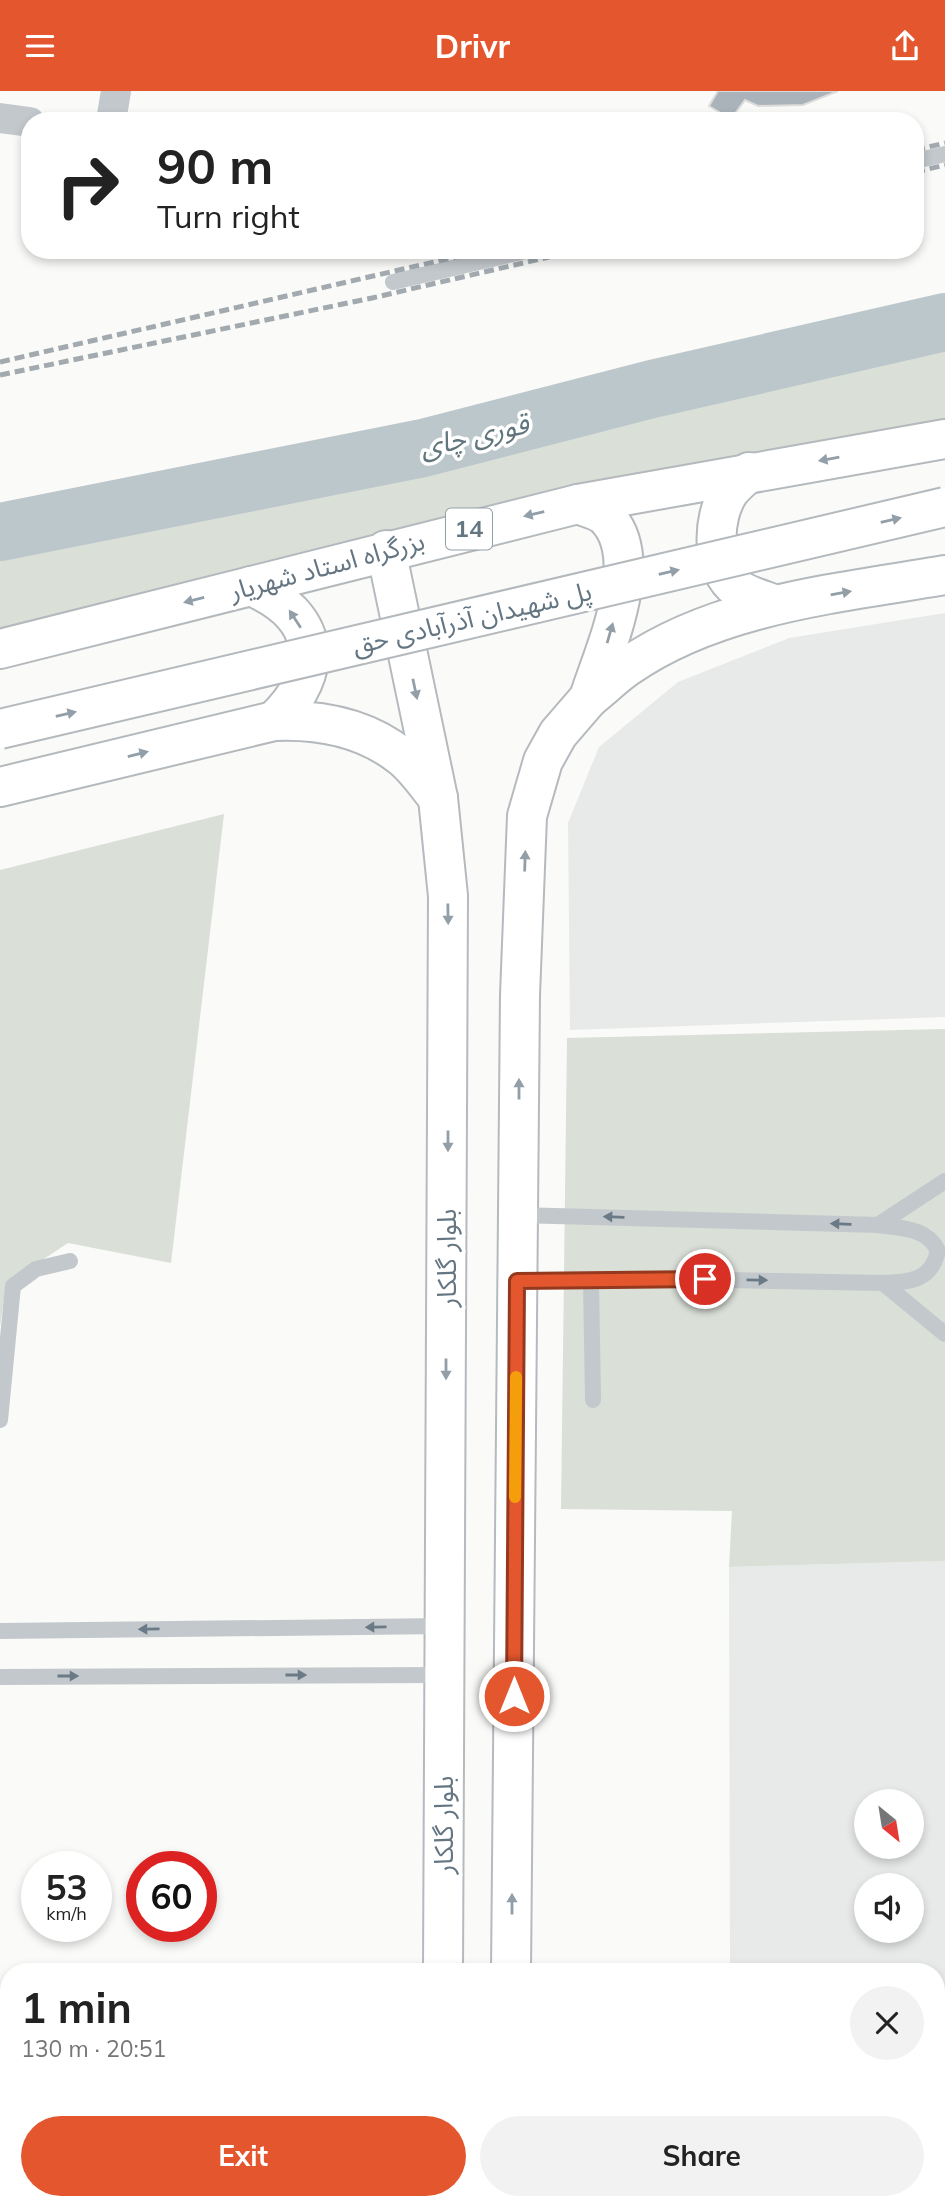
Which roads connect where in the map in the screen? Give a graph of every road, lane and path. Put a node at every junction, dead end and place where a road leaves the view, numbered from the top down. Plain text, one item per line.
1 (116, 91) edge
2 (112, 112) edge
3 (0, 118) edge
4 (21, 121) edge
5 (945, 154) edge
6 (924, 159) edge
7 (491, 259) edge
8 (393, 282) dead end
9 (945, 439) edge
10 (749, 472) junction
11 (578, 504) junction
12 (945, 507) edge
13 (386, 550) junction
14 (945, 575) edge
15 (251, 586) junction
16 (774, 604) junction
17 (0, 649) edge
18 (589, 698) junction
19 (274, 721) junction
20 (0, 729) edge
21 (0, 787) edge
22 (438, 799) junction
23 (945, 1181) edge
24 (518, 1215) junction
25 (878, 1225) junction
26 (70, 1261) dead end
27 (591, 1280) junction
28 (517, 1281) junction
29 (883, 1283) junction
30 (945, 1335) edge
31 (593, 1400) dead end
32 (0, 1420) edge
33 (444, 1626) junction
34 (0, 1631) edge
35 (445, 1675) junction
36 (0, 1677) edge
37 (443, 1963) edge
38 (512, 1963) edge

1 - 2 street
3 - 4 street
5 - 6 lane
7 - 8 lane
9 -> 10 main road, بزرگراه استاد شهریار / 14
10 - 11 main road, بزرگراه استاد شهریار / 14
10 - 16 main road
11 -> 13 main road, بزرگراه استاد شهریار / 14
18 -> 11 main road
20 -> 12 main road, پل شهیدان آذرآبادی حق, bridge
13 - 15 main road, بزرگراه استاد شهریار / 14
13 -> 22 main road, بلوار گلکار
16 -> 14 main road
15 -> 17 main road, بزرگراه استاد شهریار / 14
19 -> 15 main road
16 - 18 main road
24 -> 18 main road
21 -> 19 main road
19 - 22 main road
22 -> 33 main road, بلوار گلکار
23 - 25 lane
25 -> 24 lane
24 - 28 main road
25 - 29 lane
26 - 32 lane
27 - 28 lane
27 -> 29 lane
27 - 31 lane
38 -> 28 main road
29 - 30 lane
33 -> 34 lane
33 - 35 main road, بلوار گلکار
36 -> 35 lane
35 - 37 main road, بلوار گلکار

